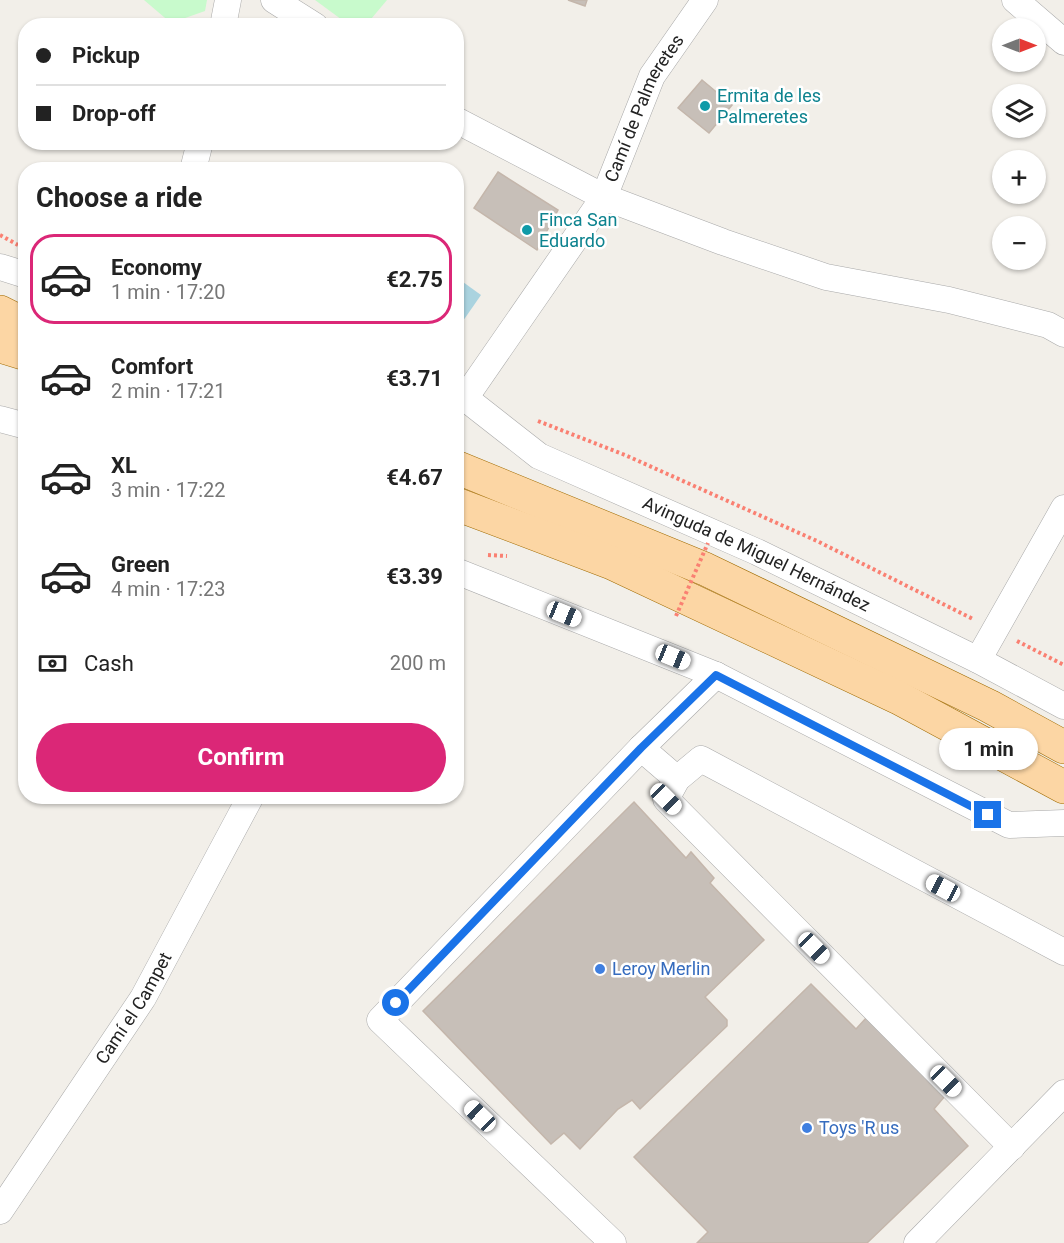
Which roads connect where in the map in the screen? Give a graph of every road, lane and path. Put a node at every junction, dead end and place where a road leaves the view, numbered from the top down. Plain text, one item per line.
1 (228, 0) edge
2 (274, 0) edge
3 (705, 0) edge
4 (1015, 0) edge
5 (225, 18) edge
6 (302, 18) edge
7 (1064, 42) edge
8 (464, 124) edge
9 (604, 197) junction
10 (0, 235) edge
11 (18, 245) edge
12 (0, 267) edge
13 (18, 273) edge
14 (0, 312) edge
15 (18, 321) edge
16 (1064, 334) edge
17 (0, 345) edge
18 (18, 351) edge
19 (464, 392) edge
20 (464, 398) edge
21 (0, 418) edge
22 (529, 418) dead end
23 (18, 424) edge
24 (464, 470) edge
25 (464, 507) edge
26 (1064, 508) edge
27 (708, 543) dead end
28 (464, 574) edge
29 (676, 616) dead end
30 (995, 630) junction
31 (978, 660) junction
32 (1064, 665) edge
33 (716, 675) junction
34 (1064, 706) edge
35 (1064, 747) edge
36 (641, 748) junction
37 (677, 779) junction
38 (1064, 788) edge
39 (247, 804) edge
40 (1064, 823) edge
41 (1064, 952) edge
42 (1064, 1093) edge
43 (1012, 1147) junction
44 (0, 1211) edge
45 (613, 1243) edge
46 (917, 1243) edge

1 - 5 street
2 - 6 street
3 - 9 street, Camí de Palmeretes
4 - 7 street
8 - 9 street
9 - 16 street
9 - 19 street, Camí de Palmeretes
10 - 11 path
12 - 13 street
14 - 15 main road
17 - 18 main road
20 - 31 street, Avinguda de Miguel Hernández
21 - 23 street
22 - 30 path
24 - 35 main road
25 - 38 main road
26 - 30 street
27 - 29 path, bridge
28 - 33 street
30 - 31 street
30 - 32 path
31 - 34 street, Avinguda de Miguel Hernández
33 - 36 street
33 - 40 street
36 - 37 street
36 - 45 street
37 - 41 street
37 - 43 street
39 - 44 street, Camí el Campet
42 - 43 street
43 - 46 street

